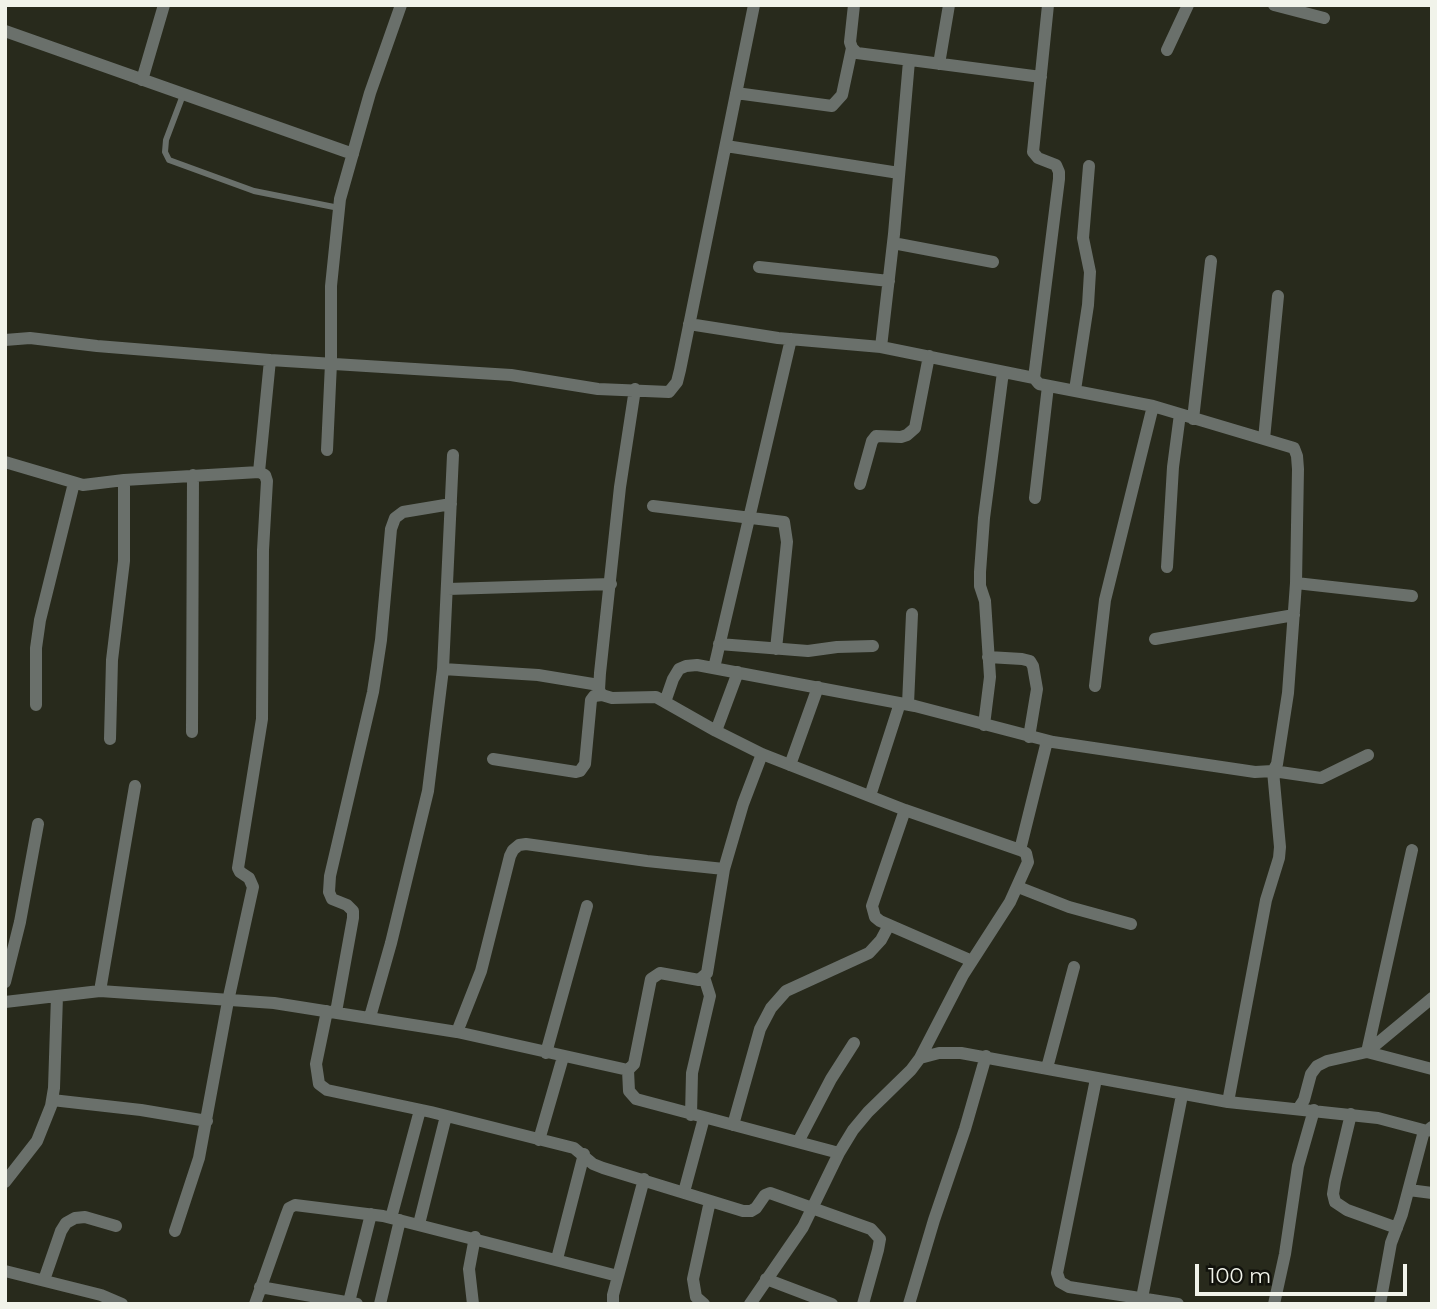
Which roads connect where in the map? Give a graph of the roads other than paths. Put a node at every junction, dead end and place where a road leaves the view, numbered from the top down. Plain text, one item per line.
1 (164, 5) edge
2 (401, 5) edge
3 (754, 5) edge
4 (854, 5) edge
5 (949, 5) edge
6 (1048, 5) edge
7 (1188, 5) edge
8 (1273, 5) edge
9 (1324, 18) dead end
10 (5, 31) edge
11 (852, 48) junction
12 (1167, 50) dead end
13 (909, 61) junction
14 (939, 64) junction
15 (1041, 77) junction
16 (142, 80) junction
17 (736, 93) junction
18 (183, 94) junction
19 (726, 146) junction
20 (353, 155) junction
21 (1089, 166) dead end
22 (899, 173) junction
23 (339, 208) junction
24 (893, 243) junction
25 (1211, 261) dead end
26 (993, 262) dead end
27 (759, 267) dead end
28 (889, 281) junction
29 (1278, 296) dead end
30 (689, 324) junction
31 (791, 339) junction
32 (5, 340) edge
33 (881, 346) junction
34 (929, 356) junction
35 (270, 360) junction
36 (331, 363) junction
37 (1003, 372) junction
38 (1034, 378) junction
39 (1048, 386) junction
40 (635, 389) junction
41 (1075, 390) junction
42 (1153, 406) junction
43 (1180, 414) junction
44 (1193, 419) junction
45 (1264, 439) junction
46 (327, 450) dead end
47 (453, 455) dead end
48 (5, 462) edge
49 (259, 472) junction
50 (193, 475) junction
51 (124, 480) junction
52 (74, 483) junction
53 (860, 484) dead end
54 (1035, 498) dead end
55 (451, 504) junction
56 (653, 506) dead end
57 (750, 517) junction
58 (1167, 567) dead end
59 (1296, 583) junction
60 (611, 584) junction
61 (447, 589) junction
62 (1412, 596) dead end
63 (912, 614) dead end
64 (1294, 615) junction
65 (1155, 639) dead end
66 (719, 644) junction
67 (873, 646) dead end
68 (776, 649) junction
69 (988, 657) junction
70 (714, 668) junction
71 (443, 669) junction
72 (738, 671) junction
73 (1095, 686) dead end
74 (818, 687) junction
75 (600, 690) junction
76 (666, 702) junction
77 (904, 704) junction
78 (36, 705) dead end
79 (984, 725) junction
80 (716, 731) junction
81 (192, 733) dead end
82 (1030, 737) junction
83 (110, 740) dead end
84 (1047, 741) junction
85 (762, 754) junction
86 (1368, 755) dead end
87 (493, 759) dead end
88 (790, 765) junction
89 (1273, 771) junction
90 (135, 786) dead end
91 (870, 796) junction
92 (905, 810) junction
93 (38, 824) dead end
94 (1020, 850) junction
95 (1412, 850) dead end
96 (724, 869) junction
97 (1018, 887) junction
98 (587, 906) dead end
99 (1131, 924) dead end
100 (889, 925) junction
101 (972, 961) junction
102 (1074, 967) dead end
103 (704, 978) junction
104 (5, 982) edge
105 (100, 991) junction
106 (57, 996) junction
107 (1432, 998) edge
108 (228, 1001) junction
109 (5, 1002) edge
110 (331, 1012) junction
111 (370, 1017) junction
112 (457, 1032) junction
113 (854, 1043) dead end
114 (1367, 1052) junction
115 (546, 1053) junction
116 (986, 1056) junction
117 (563, 1057) junction
118 (920, 1058) junction
119 (1047, 1068) junction
120 (1432, 1069) edge
121 (628, 1070) junction
122 (1096, 1079) junction
123 (1182, 1095) junction
124 (52, 1100) junction
125 (1227, 1102) junction
126 (1298, 1109) junction
127 (420, 1110) junction
128 (1314, 1110) junction
129 (1351, 1114) junction
130 (446, 1116) junction
131 (698, 1116) junction
132 (207, 1121) junction
133 (733, 1125) junction
134 (1428, 1129) edge
135 (539, 1140) junction
136 (798, 1142) junction
137 (839, 1153) junction
138 (584, 1154) junction
139 (644, 1179) junction
140 (5, 1182) edge
141 (1409, 1189) junction
142 (684, 1192) junction
143 (1432, 1193) edge
144 (710, 1201) junction
145 (813, 1208) junction
146 (371, 1214) junction
147 (396, 1219) junction
148 (419, 1224) junction
149 (116, 1226) dead end
150 (1397, 1228) junction
151 (175, 1231) dead end
152 (475, 1237) junction
153 (557, 1259) junction
154 (5, 1271) edge
155 (618, 1276) junction
156 (766, 1279) junction
157 (44, 1280) junction
158 (260, 1287) junction
159 (1142, 1298) junction
160 (353, 1303) edge
161 (122, 1304) edge
162 (255, 1304) edge
163 (380, 1304) edge
164 (473, 1304) edge
165 (613, 1304) edge
166 (704, 1304) edge
167 (750, 1304) edge
168 (832, 1304) edge
169 (863, 1304) edge
170 (909, 1304) edge
171 (1178, 1304) edge
172 (1274, 1304) edge
173 (1380, 1304) edge

1 - 16 street
2 - 20 street
3 - 17 street
4 - 11 street
5 - 14 street
6 - 15 street
7 - 12 street
8 - 9 street
10 - 16 street
11 - 13 street
11 - 17 street
13 - 14 street
13 - 22 street
14 - 15 street
15 - 38 street
16 - 18 street
17 - 19 street
18 - 20 street
18 - 23 lane
19 - 22 street
19 - 30 street
20 - 23 street
21 - 41 street
22 - 24 street
23 - 36 street
24 - 26 street
24 - 28 street
25 - 44 street
27 - 28 street
28 - 33 street
29 - 45 street
30 - 31 street
30 - 40 street
31 - 33 street
31 - 57 street
32 - 35 street
33 - 34 street
34 - 37 street
34 - 53 street
35 - 36 street
35 - 49 street
36 - 40 street
36 - 46 street
37 - 38 street
37 - 69 street
38 - 39 street
39 - 41 street
39 - 54 street
40 - 60 street
41 - 42 street
42 - 43 street
42 - 73 street
43 - 44 street
43 - 58 street
44 - 45 street
45 - 59 street
47 - 55 street
48 - 52 street
49 - 50 street
49 - 108 street
50 - 51 street
50 - 81 street
51 - 52 street
51 - 83 street
52 - 78 street
55 - 61 street
55 - 110 street
56 - 57 street
57 - 66 street
57 - 68 street
59 - 62 street
59 - 64 street
60 - 61 street
60 - 75 street
61 - 71 street
63 - 77 street
64 - 65 street
64 - 89 street
66 - 68 street
66 - 70 street
67 - 68 street
69 - 79 street
69 - 82 street
70 - 72 street
70 - 76 street
71 - 75 street
71 - 111 street
72 - 74 street
72 - 80 street
74 - 77 street
74 - 88 street
75 - 76 street
75 - 87 street
76 - 80 street
77 - 79 street
77 - 91 street
79 - 82 street
80 - 85 street
82 - 84 street
84 - 89 street
84 - 94 street
85 - 88 street
85 - 96 street
86 - 89 street
88 - 91 street
89 - 125 street
90 - 105 street
91 - 92 street
92 - 94 street
92 - 100 street
93 - 104 street
94 - 97 street
95 - 114 street
96 - 103 street
96 - 112 street
97 - 99 street
97 - 101 street
98 - 115 street
100 - 101 street
100 - 133 street
101 - 118 street
102 - 119 street
103 - 121 street
103 - 131 street
105 - 106 street
105 - 108 street
106 - 109 street
106 - 124 street
107 - 114 street
108 - 110 street
108 - 132 street
110 - 111 street
110 - 127 street
111 - 112 street
112 - 115 street
113 - 136 street
114 - 120 street
114 - 126 street
115 - 117 street
116 - 118 street
116 - 119 street
116 - 170 street
117 - 121 street
117 - 135 street
118 - 137 street
119 - 122 street
121 - 131 street
122 - 123 street
122 - 159 street
123 - 125 street
123 - 159 street
124 - 132 street
124 - 140 street
125 - 126 street
126 - 128 street
127 - 130 street
127 - 147 street
128 - 129 street
128 - 172 street
129 - 134 street
129 - 150 street
130 - 135 street
130 - 148 street
131 - 133 street
131 - 142 street
132 - 151 street
133 - 136 street
134 - 141 street
135 - 138 street
136 - 137 street
137 - 145 street
138 - 139 street
138 - 153 street
139 - 142 street
139 - 155 street
141 - 143 street
141 - 150 street
142 - 144 street
144 - 145 street
144 - 166 street
145 - 156 street
145 - 169 street
146 - 147 street
146 - 158 street
146 - 160 street
147 - 148 street
147 - 163 street
148 - 152 street
149 - 157 street
150 - 173 street
152 - 153 street
152 - 164 street
153 - 155 street
154 - 157 street
155 - 165 street
156 - 167 street
156 - 168 street
157 - 161 street
158 - 160 street
158 - 162 street
159 - 171 street

